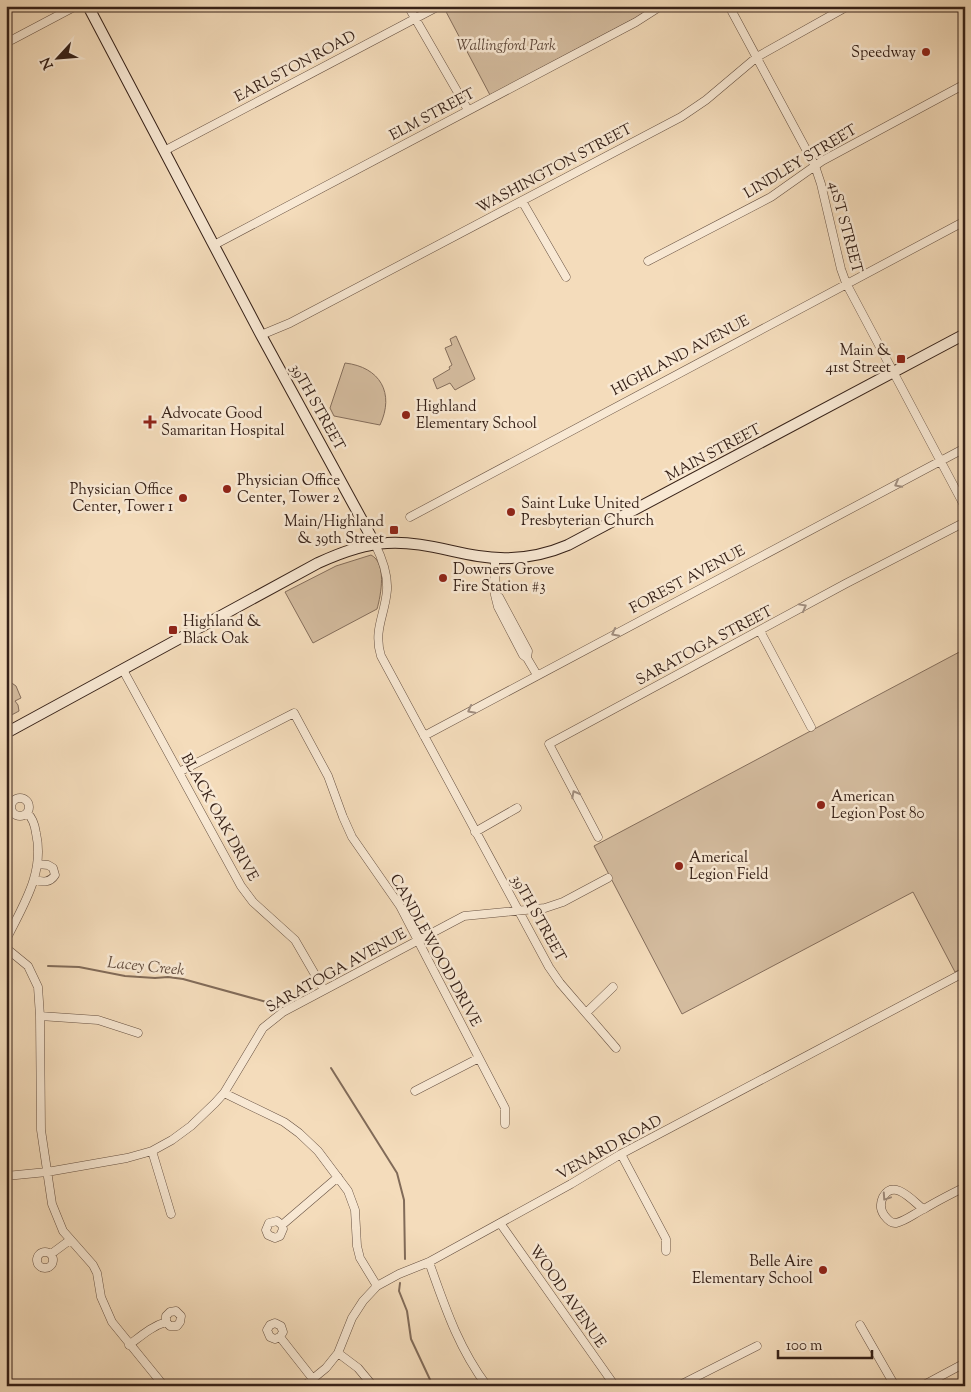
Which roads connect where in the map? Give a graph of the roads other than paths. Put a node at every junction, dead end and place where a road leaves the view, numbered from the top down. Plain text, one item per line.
1 (76, 6) edge
2 (88, 6) edge
3 (408, 6) edge
4 (439, 6) edge
5 (661, 6) edge
6 (729, 6) edge
7 (848, 6) edge
8 (414, 19) junction
9 (6, 43) edge
10 (757, 57) junction
11 (965, 84) edge
12 (468, 110) junction
13 (164, 151) junction
14 (815, 166) junction
15 (522, 201) junction
16 (965, 221) edge
17 (214, 244) junction
18 (648, 261) dead end
19 (566, 277) dead end
20 (846, 283) junction
21 (261, 334) junction
22 (965, 334) edge
23 (894, 372) junction
24 (965, 448) edge
25 (941, 461) junction
26 (965, 507) edge
27 (410, 517) dead end
28 (965, 522) edge
29 (375, 544) junction
30 (495, 557) junction
31 (760, 631) junction
32 (123, 670) junction
33 (537, 675) junction
34 (811, 727) dead end
35 (6, 733) edge
36 (424, 736) junction
37 (179, 772) junction
38 (517, 808) dead end
39 (26, 813) dead end
40 (475, 832) junction
41 (598, 837) dead end
42 (38, 864) junction
43 (608, 878) dead end
44 (35, 880) junction
45 (518, 911) junction
46 (6, 940) edge
47 (418, 940) junction
48 (6, 948) edge
49 (965, 972) edge
50 (614, 987) dead end
51 (324, 990) junction
52 (586, 1013) junction
53 (40, 1016) junction
54 (138, 1033) dead end
55 (616, 1048) dead end
56 (479, 1058) junction
57 (415, 1092) dead end
58 (224, 1093) junction
59 (505, 1124) dead end
60 (152, 1151) junction
61 (621, 1154) junction
62 (47, 1172) junction
63 (6, 1176) edge
64 (338, 1177) junction
65 (965, 1187) edge
66 (923, 1209) junction
67 (171, 1214) dead end
68 (500, 1223) junction
69 (282, 1225) dead end
70 (70, 1240) junction
71 (666, 1251) dead end
72 (51, 1254) dead end
73 (429, 1262) junction
74 (377, 1286) junction
75 (166, 1322) dead end
76 (860, 1325) dead end
77 (280, 1337) dead end
78 (129, 1344) junction
79 (757, 1346) dead end
80 (338, 1353) junction
81 (965, 1363) edge
82 (313, 1379) junction
83 (164, 1386) edge
84 (304, 1386) edge
85 (373, 1386) edge
86 (487, 1386) edge
87 (615, 1386) edge
88 (678, 1386) edge
89 (894, 1386) edge
90 (922, 1386) edge

1 - 9 street
2 - 13 main road, 39TH STREET
3 - 8 street
4 - 8 street, EARLSTON ROAD
5 - 12 street, ELM STREET
6 - 10 street, 41ST STREET
7 - 10 street, WASHINGTON STREET
8 - 12 street
8 - 13 street, EARLSTON ROAD
10 - 14 street, 41ST STREET
10 - 15 street, WASHINGTON STREET
11 - 14 street, LINDLEY STREET
12 - 17 street, ELM STREET
13 - 17 main road, 39TH STREET
14 - 18 street, LINDLEY STREET
14 - 20 street, 41ST STREET
15 - 19 street
15 - 21 street, WASHINGTON STREET
16 - 20 street, HIGHLAND AVENUE
17 - 21 main road, 39TH STREET
20 - 23 street, 41ST STREET
20 - 27 street, HIGHLAND AVENUE
21 - 29 main road, 39TH STREET
22 - 23 main road, MAIN STREET
23 - 25 street, 41ST STREET
23 - 30 main road, MAIN STREET
24 - 25 street, FOREST AVENUE
25 - 26 street, 41ST STREET
25 -> 33 street, FOREST AVENUE
31 -> 28 street, SARATOGA STREET
29 - 30 main road, MAIN STREET
29 - 32 main road
29 - 36 street, 39TH STREET
30 - 33 street
31 - 34 street
41 -> 31 street, SARATOGA STREET
32 - 35 main road
32 - 37 street, BLACK OAK DRIVE
33 -> 36 street, FOREST AVENUE
36 - 40 street, 39TH STREET
37 - 47 street, CANDLEWOOD DRIVE
37 - 51 street, BLACK OAK DRIVE
38 - 40 street
39 - 42 street
40 - 45 street, 39TH STREET
42 - 44 street
42 - 44 street
43 - 45 street, SARATOGA AVENUE
44 - 46 street
45 - 47 street, SARATOGA AVENUE
45 - 52 street, 39TH STREET
47 - 51 street, SARATOGA AVENUE
47 - 56 street, CANDLEWOOD DRIVE
48 - 53 street
49 - 61 street, VENARD ROAD
50 - 52 street
51 - 58 street, SARATOGA AVENUE
52 - 55 street, 39TH STREET
53 - 54 street
53 - 62 street
56 - 57 street
56 - 59 street, CANDLEWOOD DRIVE
58 - 60 street, SARATOGA AVENUE
58 - 64 street
60 - 62 street, SARATOGA AVENUE
60 - 67 street
61 - 68 street, VENARD ROAD
61 - 71 street
62 - 63 street, SARATOGA AVENUE
62 - 70 street
64 - 69 street
64 - 74 street
65 - 66 street
66 -> 66 street
68 - 73 street, VENARD ROAD
68 - 87 street, WOOD AVENUE
70 - 72 street
70 - 78 street
73 - 74 street, VENARD ROAD
73 - 86 street
74 - 80 street, VENARD ROAD
75 - 78 street
76 - 89 street
77 - 82 street
78 - 83 street
79 - 88 street
80 - 82 street, VENARD ROAD
80 - 85 street
81 - 90 street
82 - 84 street, VENARD ROAD

